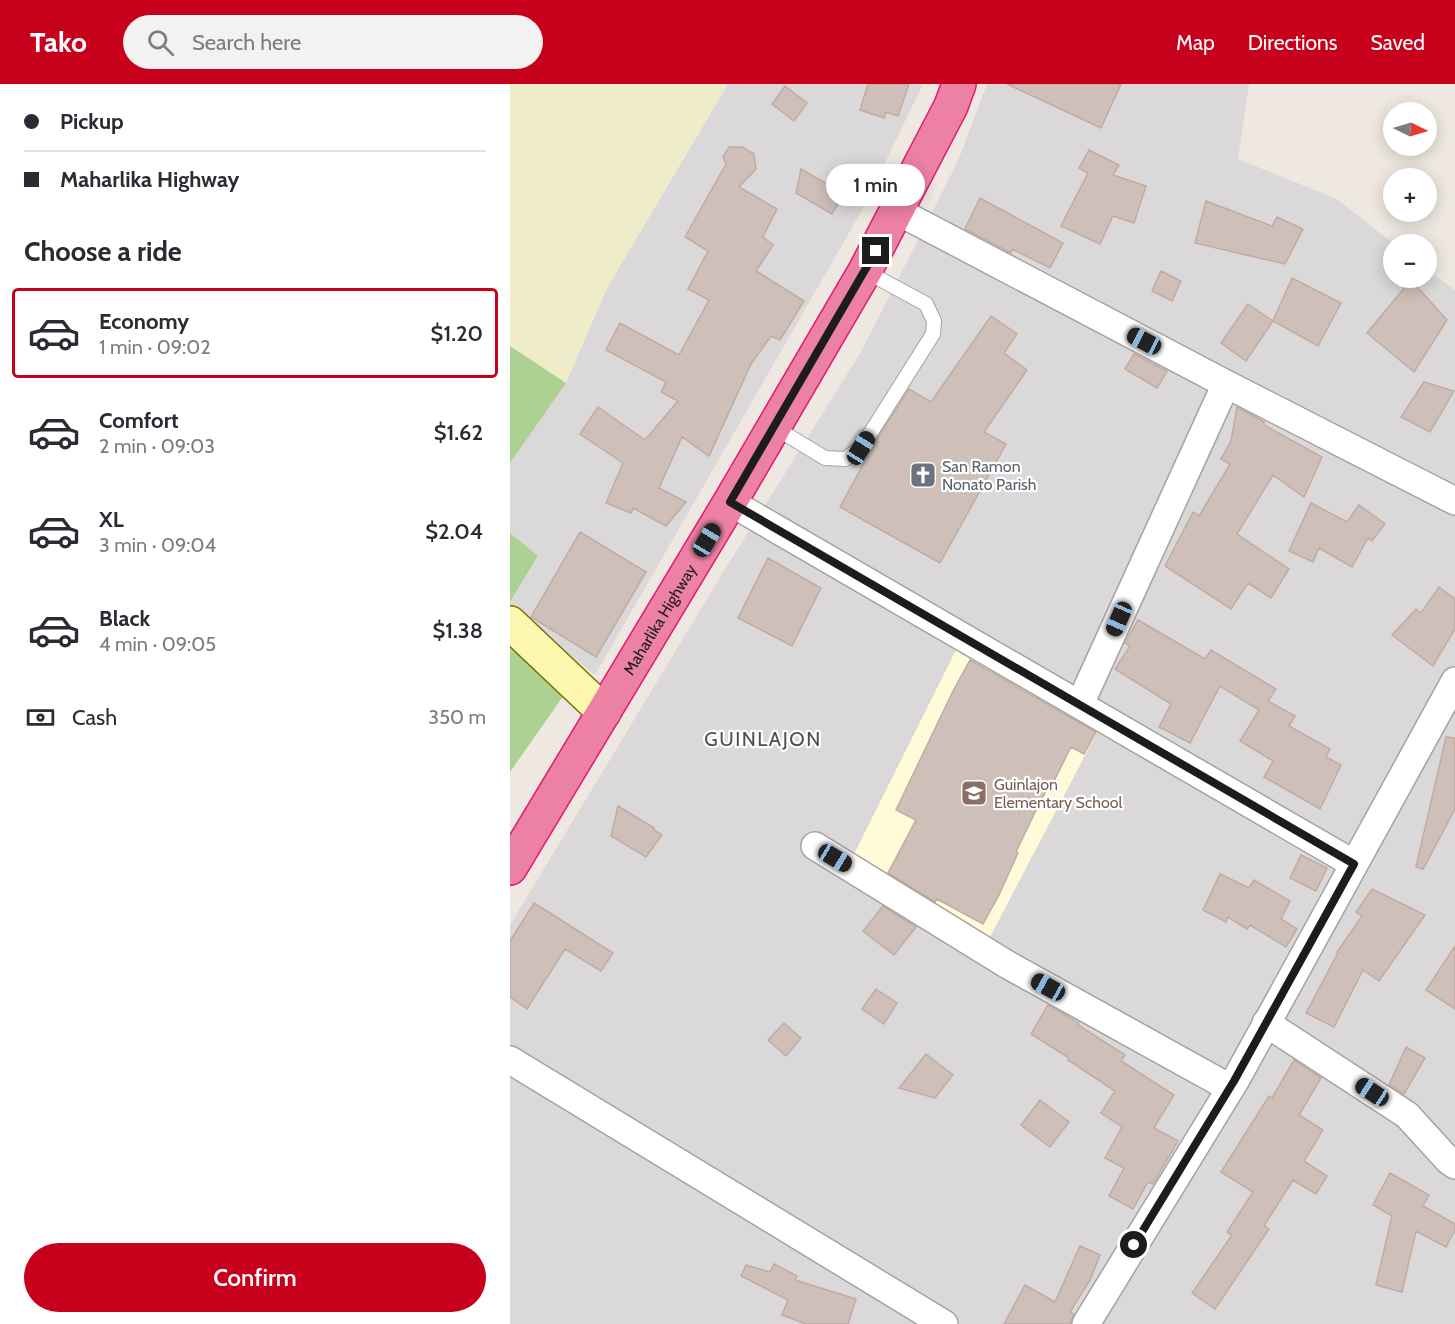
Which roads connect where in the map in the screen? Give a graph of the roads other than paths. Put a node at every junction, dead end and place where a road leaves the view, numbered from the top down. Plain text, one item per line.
1 (959, 84) edge
2 (897, 211) junction
3 (865, 271) junction
4 (1226, 384) junction
5 (774, 427) junction
6 (1455, 501) edge
7 (730, 502) junction
8 (510, 623) edge
9 (1455, 681) edge
10 (1080, 704) junction
11 (604, 712) junction
12 (815, 846) dead end
13 (1354, 864) junction
14 (510, 868) edge
15 (1266, 1023) junction
16 (510, 1060) edge
17 (1230, 1088) junction
18 (1455, 1165) edge
19 (944, 1324) edge
20 (1086, 1324) edge

1 - 2 highway, Maharlika Highway
2 - 3 highway, Maharlika Highway
2 - 4 street
3 - 5 highway, Maharlika Highway
3 - 5 lane
4 - 6 street
4 - 10 street
5 - 7 highway, Maharlika Highway
7 - 10 street
7 - 11 highway, Maharlika Highway
8 - 11 street
9 - 13 street
10 - 13 street
11 - 14 highway, Maharlika Highway
12 - 17 street
13 - 15 street
15 - 17 street
15 - 18 street
16 - 19 street
17 - 20 street

